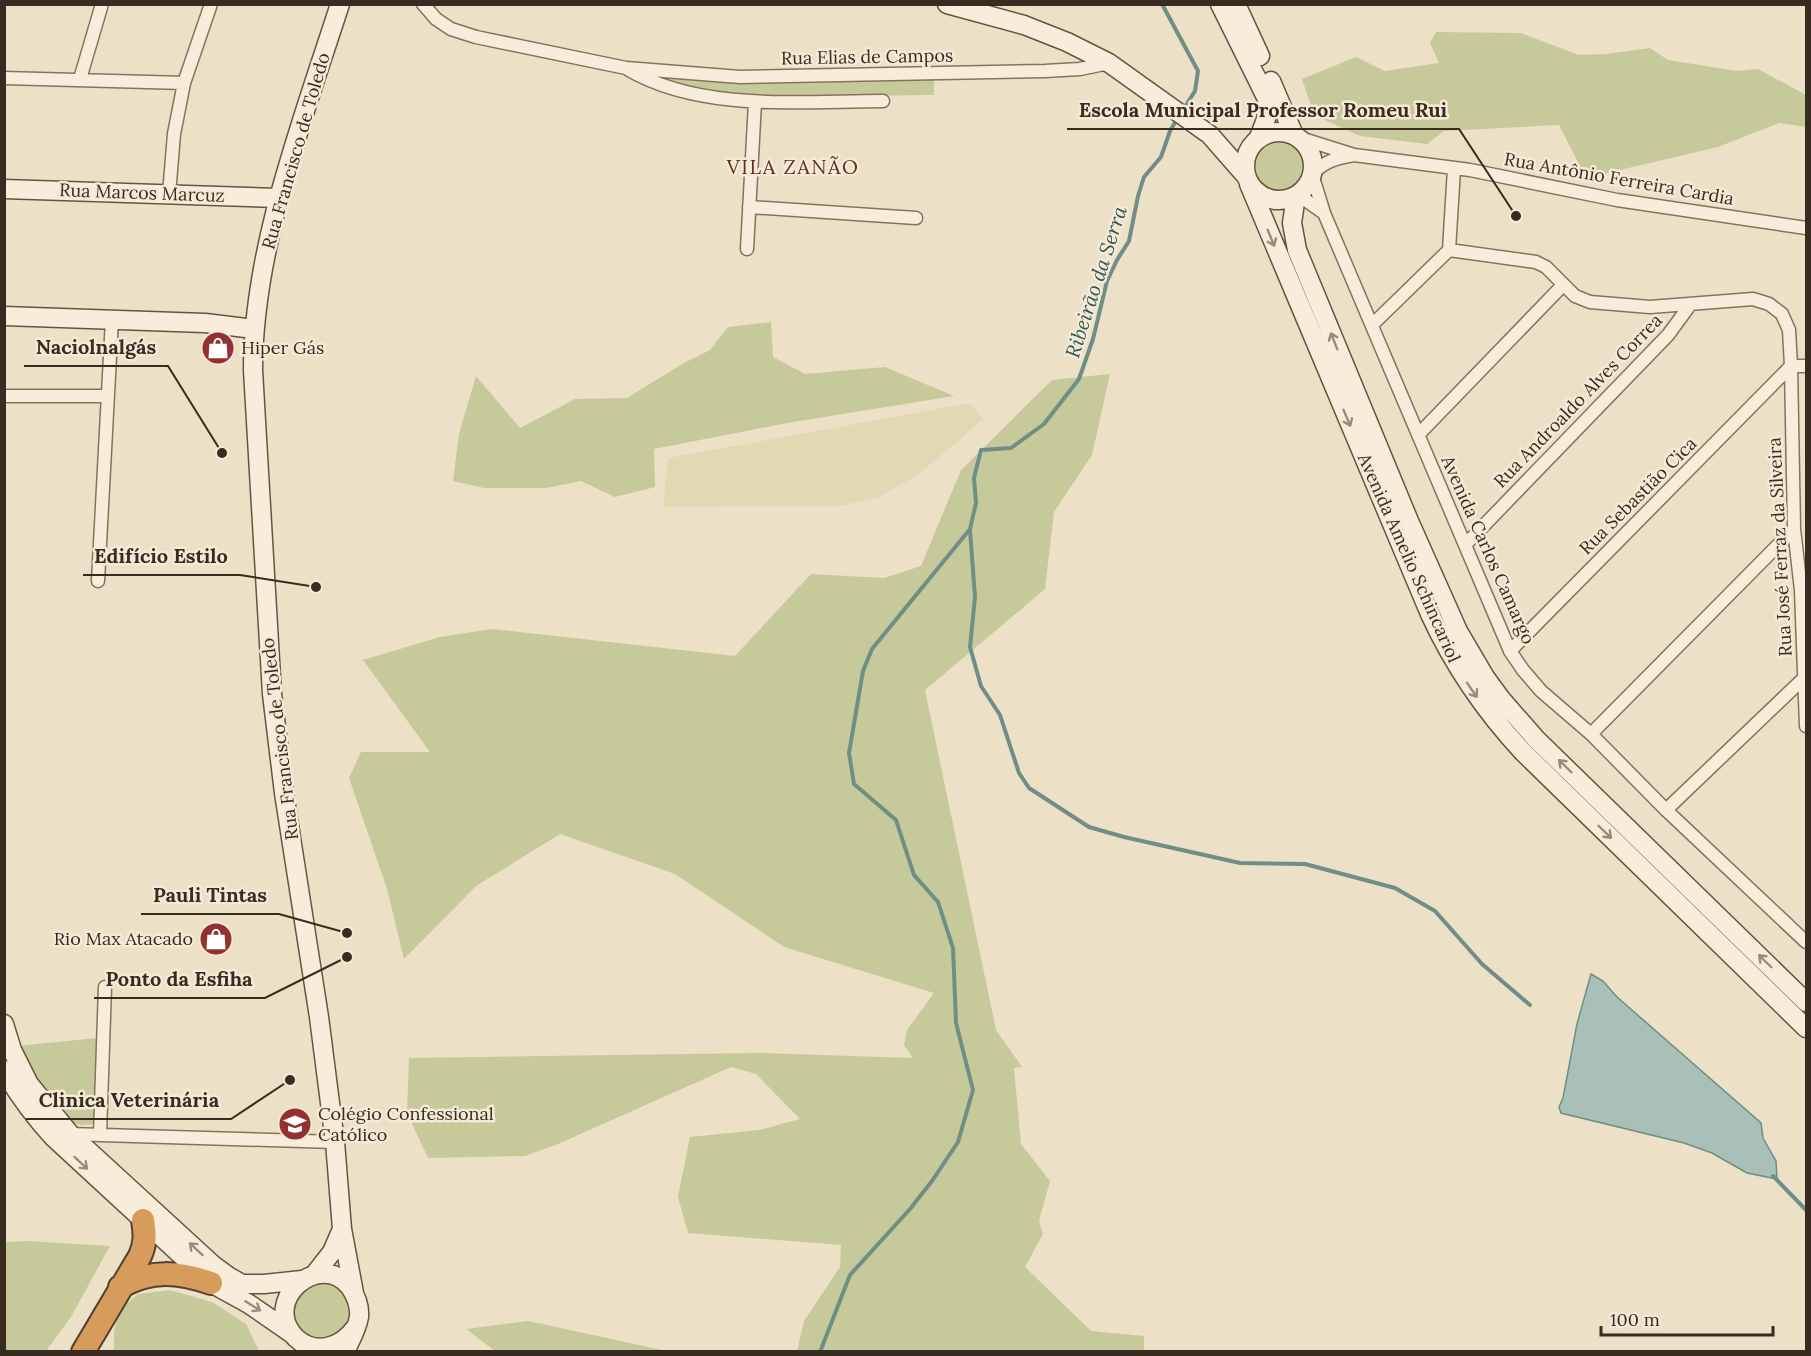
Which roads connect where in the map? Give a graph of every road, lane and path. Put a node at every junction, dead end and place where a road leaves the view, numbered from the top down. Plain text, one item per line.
1 (102, 4) edge
2 (212, 4) edge
3 (340, 4) edge
4 (423, 4) edge
5 (947, 4) edge
6 (1220, 4) edge
7 (1236, 4) edge
8 (1109, 63) junction
9 (626, 68) junction
10 (4, 78) edge
11 (80, 79) junction
12 (184, 83) junction
13 (883, 101) dead end
14 (755, 102) junction
15 (1213, 137) junction
16 (1297, 137) junction
17 (1256, 140) junction
18 (1354, 155) junction
19 (1454, 169) junction
20 (1312, 174) junction
21 (1247, 179) junction
22 (4, 189) edge
23 (169, 194) junction
24 (1296, 195) junction
25 (279, 198) junction
26 (749, 207) junction
27 (1324, 213) junction
28 (916, 218) dead end
29 (1806, 228) edge
30 (747, 249) dead end
31 (1449, 250) junction
32 (1563, 285) junction
33 (1690, 305) junction
34 (4, 316) edge
35 (112, 319) junction
36 (1372, 325) junction
37 (254, 329) junction
38 (1791, 366) junction
39 (1806, 366) edge
40 (4, 396) edge
41 (108, 396) junction
42 (1418, 435) junction
43 (1800, 478) edge
44 (1794, 529) junction
45 (1465, 545) junction
46 (98, 581) dead end
47 (1804, 590) edge
48 (1510, 651) junction
49 (1804, 678) junction
50 (1806, 703) edge
51 (1806, 726) edge
52 (1591, 734) junction
53 (1666, 810) junction
54 (1806, 942) edge
55 (105, 987) dead end
56 (1806, 1002) edge
57 (4, 1024) edge
58 (1806, 1028) edge
59 (4, 1070) edge
60 (100, 1134) junction
61 (62, 1136) junction
62 (335, 1142) junction
63 (144, 1220) junction
64 (342, 1229) junction
65 (308, 1278) junction
66 (209, 1282) junction
67 (242, 1284) junction
68 (120, 1287) junction
69 (354, 1293) junction
70 (107, 1312) junction
71 (355, 1328) junction
72 (300, 1342) edge
73 (83, 1352) edge
74 (105, 1352) edge
75 (345, 1352) edge

1 - 11 street
2 - 12 street
3 - 25 main road, Rua Francisco de Toledo
4 - 9 street, Rua Elias de Campos
5 - 8 main road
6 - 17 main road
7 - 16 main road
8 - 9 street, Rua Elias de Campos
8 - 15 main road
9 - 14 street, Rua Elias de Campos
10 - 11 street
11 - 12 street
12 - 23 street
13 - 14 street, Rua Elias de Campos
14 - 26 street
15 - 17 main road
15 - 21 main road
16 - 17 main road
16 - 18 street, Rua Antônio Ferreira Cardia
16 - 20 main road
17 - 21 main road
18 - 19 street, Rua Antônio Ferreira Cardia
18 - 20 street, Rua Antônio Ferreira Cardia
19 - 29 street, Rua Antônio Ferreira Cardia
19 - 31 street
20 - 24 main road
20 - 27 street, Avenida Carlos Camargo
21 - 24 main road
21 -> 58 main road, Avenida Amelio Schincariol
22 - 23 main road, Rua Marcos Marcuz
23 - 25 main road, Rua Marcos Marcuz
24 - 27 street
56 -> 24 main road, Avenida Amelio Schincariol
25 - 37 main road, Rua Francisco de Toledo
26 - 28 street
26 - 30 street
27 - 36 street, Avenida Carlos Camargo
31 - 32 street, Rua José Ferraz da Silveira
31 - 36 street
32 - 33 street, Rua José Ferraz da Silveira
32 - 42 street
33 - 38 street, Rua José Ferraz da Silveira
33 - 45 street, Rua Androaldo Alves Correa
34 - 35 main road
35 - 37 main road
35 - 41 street
36 - 42 street, Avenida Carlos Camargo
37 - 62 main road, Rua Francisco de Toledo
38 - 39 street
38 - 43 street, Rua José Ferraz da Silveira
38 - 48 street, Rua Sebastião Cica
40 - 41 street
41 - 46 street
42 - 45 street, Avenida Carlos Camargo
43 - 44 street, Rua José Ferraz da Silveira
44 - 47 street, Rua José Ferraz da Silveira
44 - 52 street
45 - 48 street, Avenida Carlos Camargo
47 - 49 street, Rua José Ferraz da Silveira
48 - 52 street, Avenida Carlos Camargo
49 - 50 street, Rua José Ferraz da Silveira
49 - 53 street
50 - 51 street, Rua José Ferraz da Silveira
52 - 53 street, Avenida Carlos Camargo
53 - 54 street, Avenida Carlos Camargo
55 - 60 street
57 - 61 main road
59 - 61 main road
60 - 61 street
60 - 62 street
61 -> 63 main road
67 -> 61 main road
62 - 64 main road, Rua Francisco de Toledo
63 - 66 main road
63 - 68 highway
64 - 65 main road
64 - 69 main road, Rua Francisco de Toledo
65 - 67 main road
65 - 69 main road
65 - 72 main road
66 - 67 main road
66 - 68 highway
66 -> 72 main road
68 - 70 highway
69 - 71 main road
70 - 73 highway
70 - 74 highway
71 - 72 main road
71 - 75 main road

